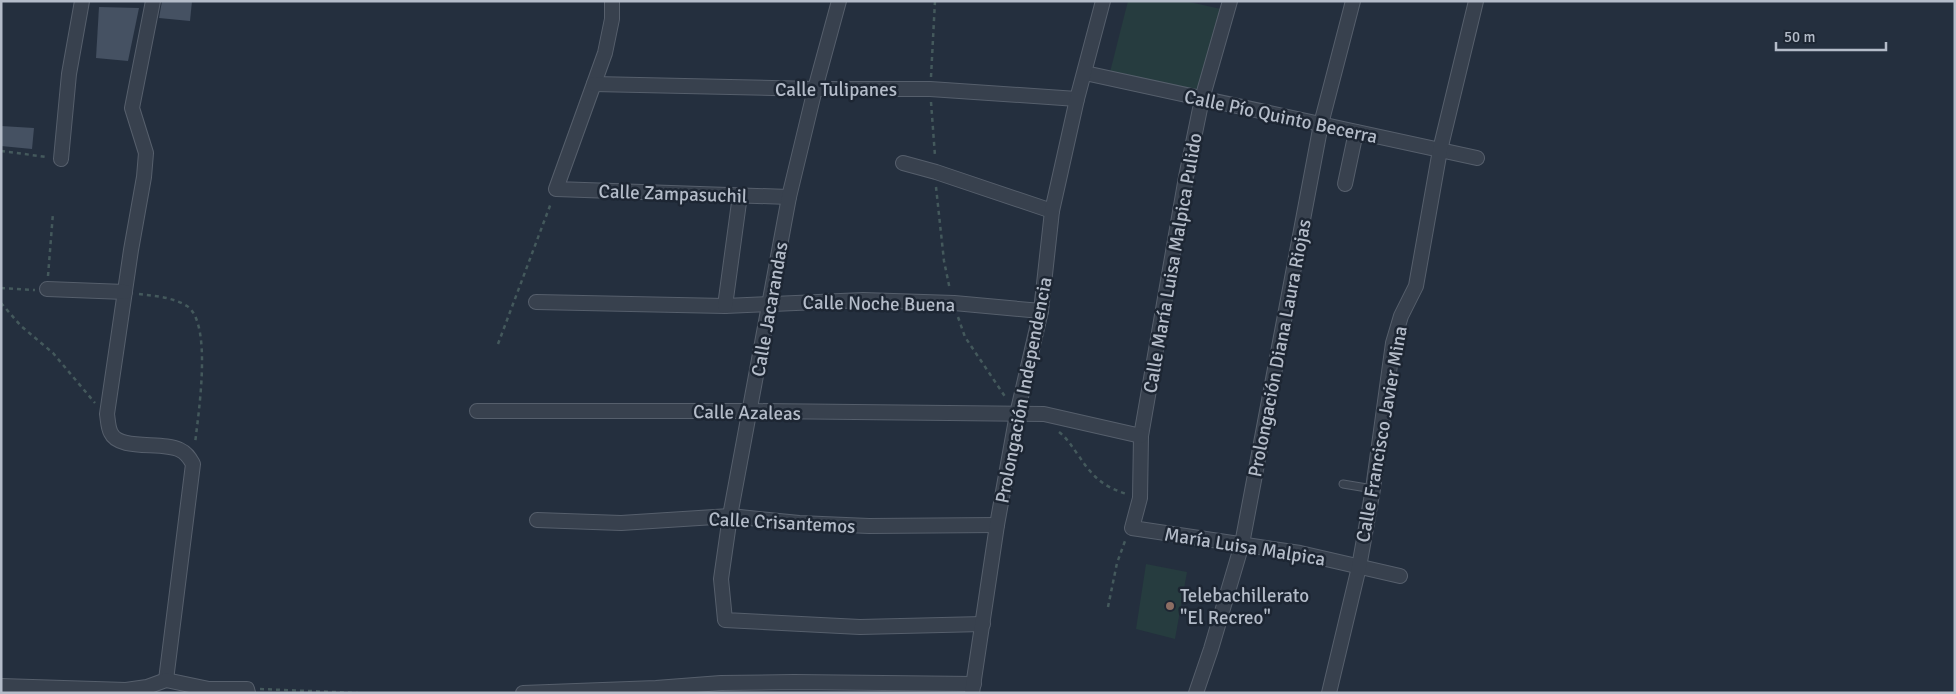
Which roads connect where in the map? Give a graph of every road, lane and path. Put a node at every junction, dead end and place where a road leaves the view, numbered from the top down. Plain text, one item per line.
1 (82, 1) edge
2 (153, 1) edge
3 (612, 1) edge
4 (839, 1) edge
5 (935, 1) edge
6 (1103, 1) edge
7 (1230, 1) edge
8 (1353, 1) edge
9 (1476, 1) edge
10 (1085, 73) junction
11 (594, 84) junction
12 (815, 89) junction
13 (930, 89) junction
14 (1077, 99) junction
15 (1202, 99) junction
16 (1322, 124) junction
17 (1356, 132) junction
18 (1440, 150) junction
19 (1, 151) edge
20 (1477, 158) dead end
21 (61, 159) joint
22 (903, 164) dead end
23 (936, 172) junction
24 (1345, 184) dead end
25 (556, 188) junction
26 (740, 195) junction
27 (789, 197) junction
28 (1052, 211) junction
29 (53, 213) dead end
30 (1, 288) edge
31 (47, 289) junction
32 (125, 292) junction
33 (536, 302) dead end
34 (1, 303) edge
35 (770, 303) junction
36 (954, 303) junction
37 (725, 306) junction
38 (1041, 311) junction
39 (498, 344) dead end
40 (476, 411) dead end
41 (750, 411) junction
42 (107, 414) junction
43 (1017, 414) junction
44 (1059, 432) dead end
45 (1141, 436) junction
46 (193, 464) junction
47 (1343, 484) dead end
48 (1373, 489) junction
49 (1140, 498) junction
50 (730, 516) junction
51 (537, 520) dead end
52 (997, 525) junction
53 (1132, 528) junction
54 (1242, 544) junction
55 (1359, 567) junction
56 (1400, 576) dead end
57 (1108, 607) dead end
58 (984, 624) junction
59 (166, 680) junction
60 (1, 686) edge
61 (973, 689) edge
62 (247, 691) edge
63 (358, 693) edge
64 (523, 693) edge
65 (1196, 693) edge
66 (1329, 693) edge

1 - 21 street
2 - 32 street
3 - 11 street
4 - 12 street, Calle Jacarandas
5 - 13 path
6 - 10 street, Prolongación Independencia
7 - 15 street, Calle María Luisa Malpica Pulido
8 - 16 street, Prolongación Diana Laura Riojas
9 - 18 street, Calle Francisco Javier Mina
10 - 14 street, Prolongación Independencia
10 - 15 street, Calle Pío Quinto Becerra
11 - 12 street, Calle Tulipanes
11 - 25 street
12 - 13 street, Calle Tulipanes
12 - 27 street, Calle Jacarandas
13 - 14 street, Calle Tulipanes
13 - 23 path
14 - 28 street, Prolongación Independencia
15 - 16 street, Calle Pío Quinto Becerra
15 - 45 street, Calle María Luisa Malpica Pulido
16 - 17 street, Calle Pío Quinto Becerra
16 - 54 street, Prolongación Diana Laura Riojas
17 - 18 street, Calle Pío Quinto Becerra
17 - 24 street
18 - 20 street, Calle Pío Quinto Becerra
18 - 48 street, Calle Francisco Javier Mina
19 - 21 path
22 - 23 street
23 - 28 street
23 - 36 path
25 - 26 street, Calle Zampasuchil
25 - 39 path
26 - 27 street, Calle Zampasuchil
26 - 37 street
27 - 35 street, Calle Jacarandas
28 - 38 street, Prolongación Independencia
29 - 31 path
30 - 31 path
31 - 32 street
32 - 42 street
32 - 46 path
33 - 37 street, Calle Noche Buena
34 - 42 path
35 - 36 street, Calle Noche Buena
35 - 37 street, Calle Noche Buena
35 - 41 street, Calle Jacarandas
36 - 38 street, Calle Noche Buena
36 - 43 path
38 - 43 street, Prolongación Independencia
40 - 41 street, Calle Azaleas
41 - 43 street, Calle Azaleas
41 - 50 street, Calle Jacarandas
42 - 46 street
43 - 45 street, Calle Azaleas
43 - 52 street, Prolongación Independencia
44 - 49 path
45 - 49 street, Calle María Luisa Malpica Pulido
46 - 59 street
47 - 48 lane
48 - 55 street, Calle Francisco Javier Mina
49 - 53 street, Calle María Luisa Malpica Pulido
50 - 51 street, Calle Crisantemos
50 - 52 street, Calle Crisantemos
50 - 58 street, Calle Jacarandas
52 - 58 street, Prolongación Independencia
53 - 54 street, María Luisa Malpica
53 - 57 path
54 - 55 street, María Luisa Malpica
54 - 65 street, Prolongación Diana Laura Riojas
55 - 56 street, María Luisa Malpica
55 - 66 street, Calle Francisco Javier Mina
58 - 61 street, Prolongación Independencia
59 - 60 street
59 - 62 street
61 - 64 street
62 - 63 path

